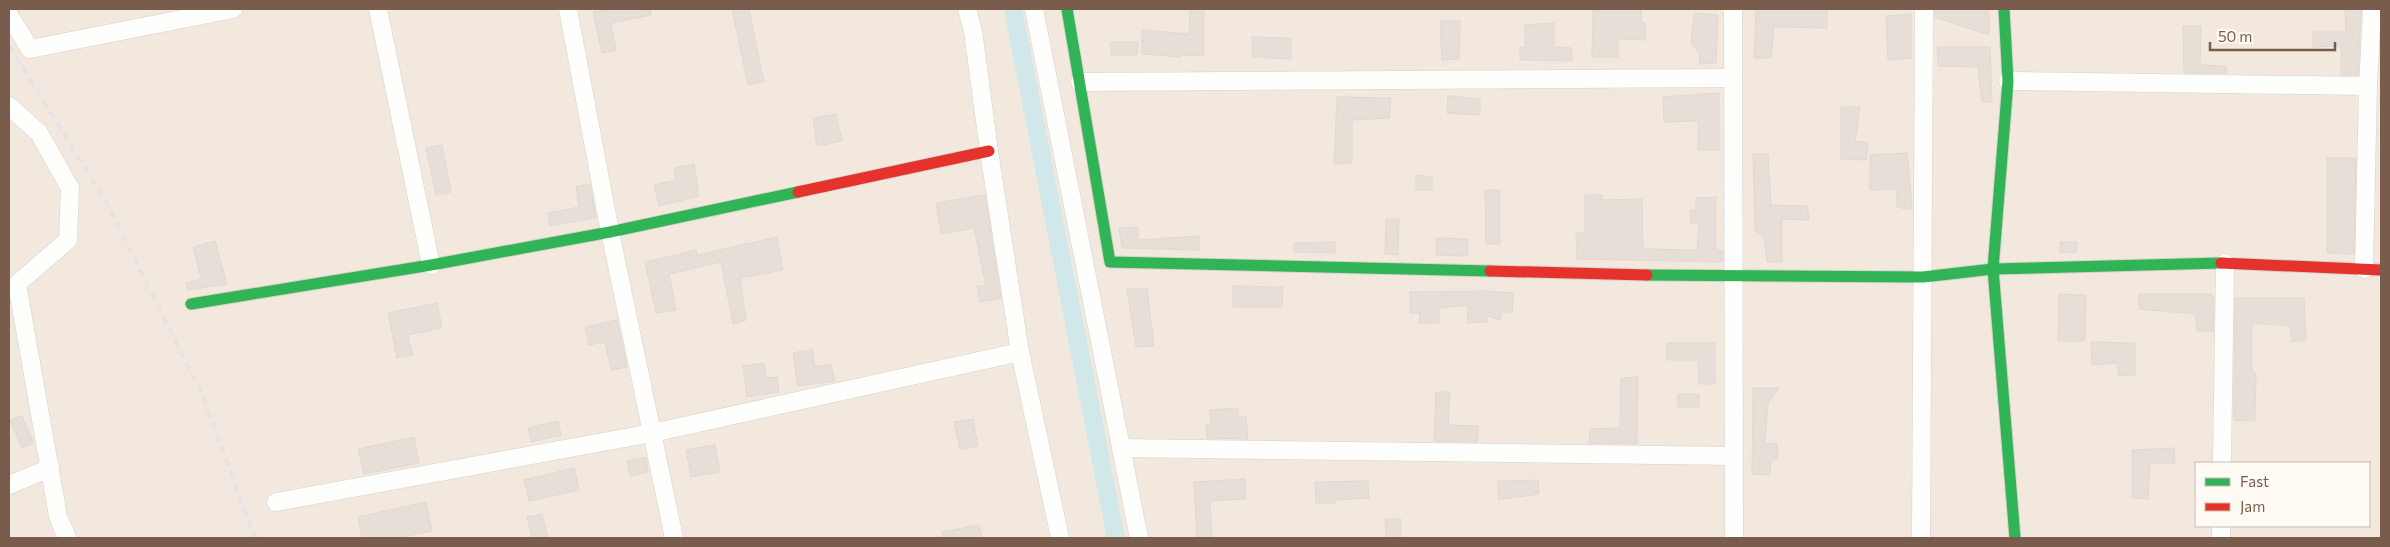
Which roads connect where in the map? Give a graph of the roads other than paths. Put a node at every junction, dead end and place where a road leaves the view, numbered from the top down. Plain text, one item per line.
1 (233, 9) edge
2 (378, 9) edge
3 (568, 9) edge
4 (967, 9) edge
5 (1034, 9) edge
6 (1067, 9) edge
7 (1733, 9) edge
8 (1924, 9) edge
9 (2004, 9) edge
10 (2372, 9) edge
11 (9, 15) edge
12 (1733, 78) junction
13 (2008, 81) junction
14 (1080, 82) junction
15 (2368, 86) junction
16 (9, 106) edge
17 (989, 151) junction
18 (610, 232) junction
19 (2225, 264) junction
20 (431, 265) junction
21 (1993, 269) junction
22 (2373, 269) edge
23 (1922, 276) junction
24 (1734, 277) junction
25 (13, 284) edge
26 (191, 304) dead end
27 (1020, 352) junction
28 (652, 433) junction
29 (1121, 448) junction
30 (1734, 456) junction
31 (2222, 462) edge
32 (50, 468) junction
33 (9, 485) edge
34 (276, 502) dead end
35 (67, 538) edge
36 (674, 538) edge
37 (1060, 538) edge
38 (1139, 538) edge
39 (1734, 538) edge
40 (1921, 538) edge
41 (2015, 538) edge

1 - 11 street
2 - 20 street
3 - 18 street
4 - 17 street
5 - 29 street
6 - 14 street
7 - 12 street
8 - 23 street
9 - 13 street
10 - 15 street
12 - 14 street
12 - 24 street
13 - 15 street
13 - 21 street
14 - 24 street
15 - 22 street
16 - 25 street
17 - 18 street
17 - 27 street
18 - 20 street
18 - 28 street
19 - 21 street
19 - 22 street
19 - 31 street
20 - 26 street
21 - 23 street
21 - 41 street
23 - 24 street
23 - 40 street
24 - 30 street
25 - 32 street
27 - 28 street
27 - 37 street
28 - 34 street
28 - 36 street
29 - 30 street
29 - 38 street
30 - 39 street
32 - 33 street
32 - 35 street

